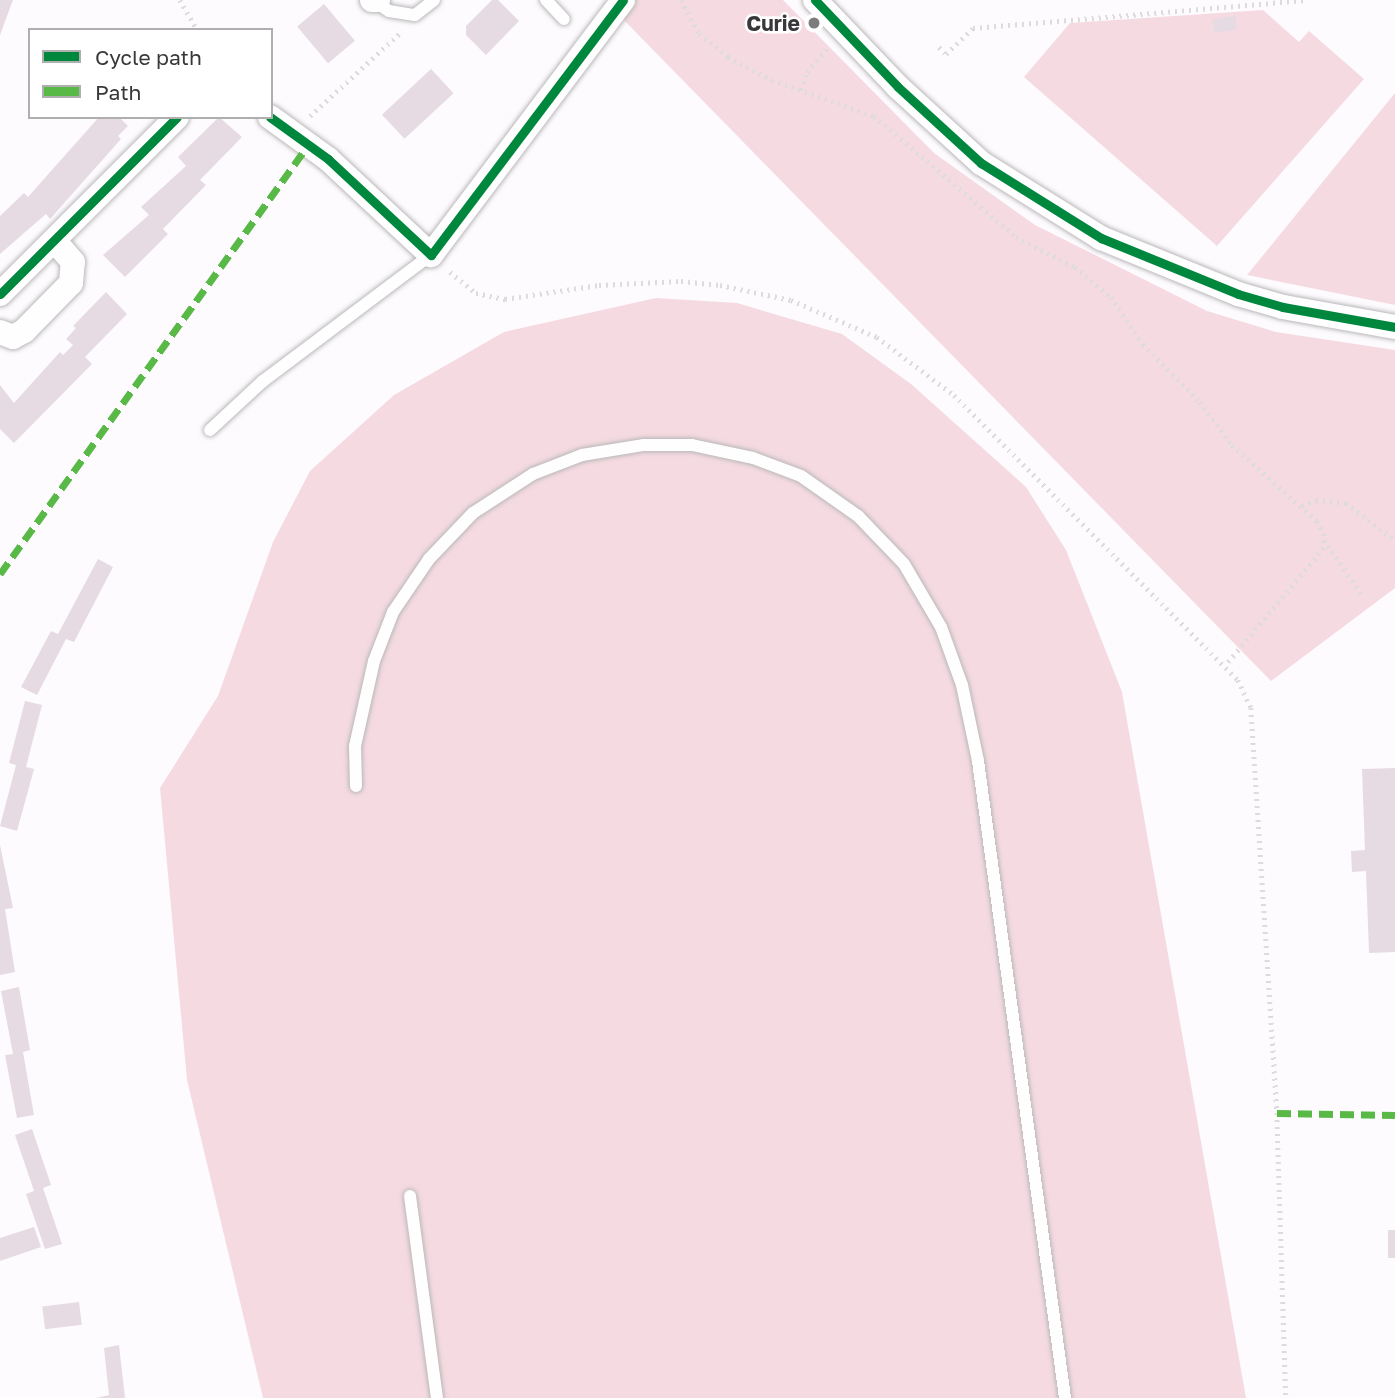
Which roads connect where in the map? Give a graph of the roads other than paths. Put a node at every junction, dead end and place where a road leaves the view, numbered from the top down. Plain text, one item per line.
1 (375, 0) edge
2 (434, 0) edge
3 (546, 0) edge
4 (623, 0) edge
5 (815, 0) edge
6 (564, 19) dead end
7 (175, 119) edge
8 (273, 119) edge
9 (55, 241) junction
10 (431, 255) junction
11 (0, 294) edge
12 (1395, 327) edge
13 (0, 332) edge
14 (210, 430) dead end
15 (356, 786) dead end
16 (410, 1196) dead end
17 (437, 1398) edge
18 (1065, 1398) edge

1 - 2 lane
3 - 6 lane
4 - 10 street
5 - 12 street
7 - 9 street
8 - 10 street
9 - 11 street
9 - 13 street
10 - 14 lane
15 - 18 lane
16 - 17 lane

